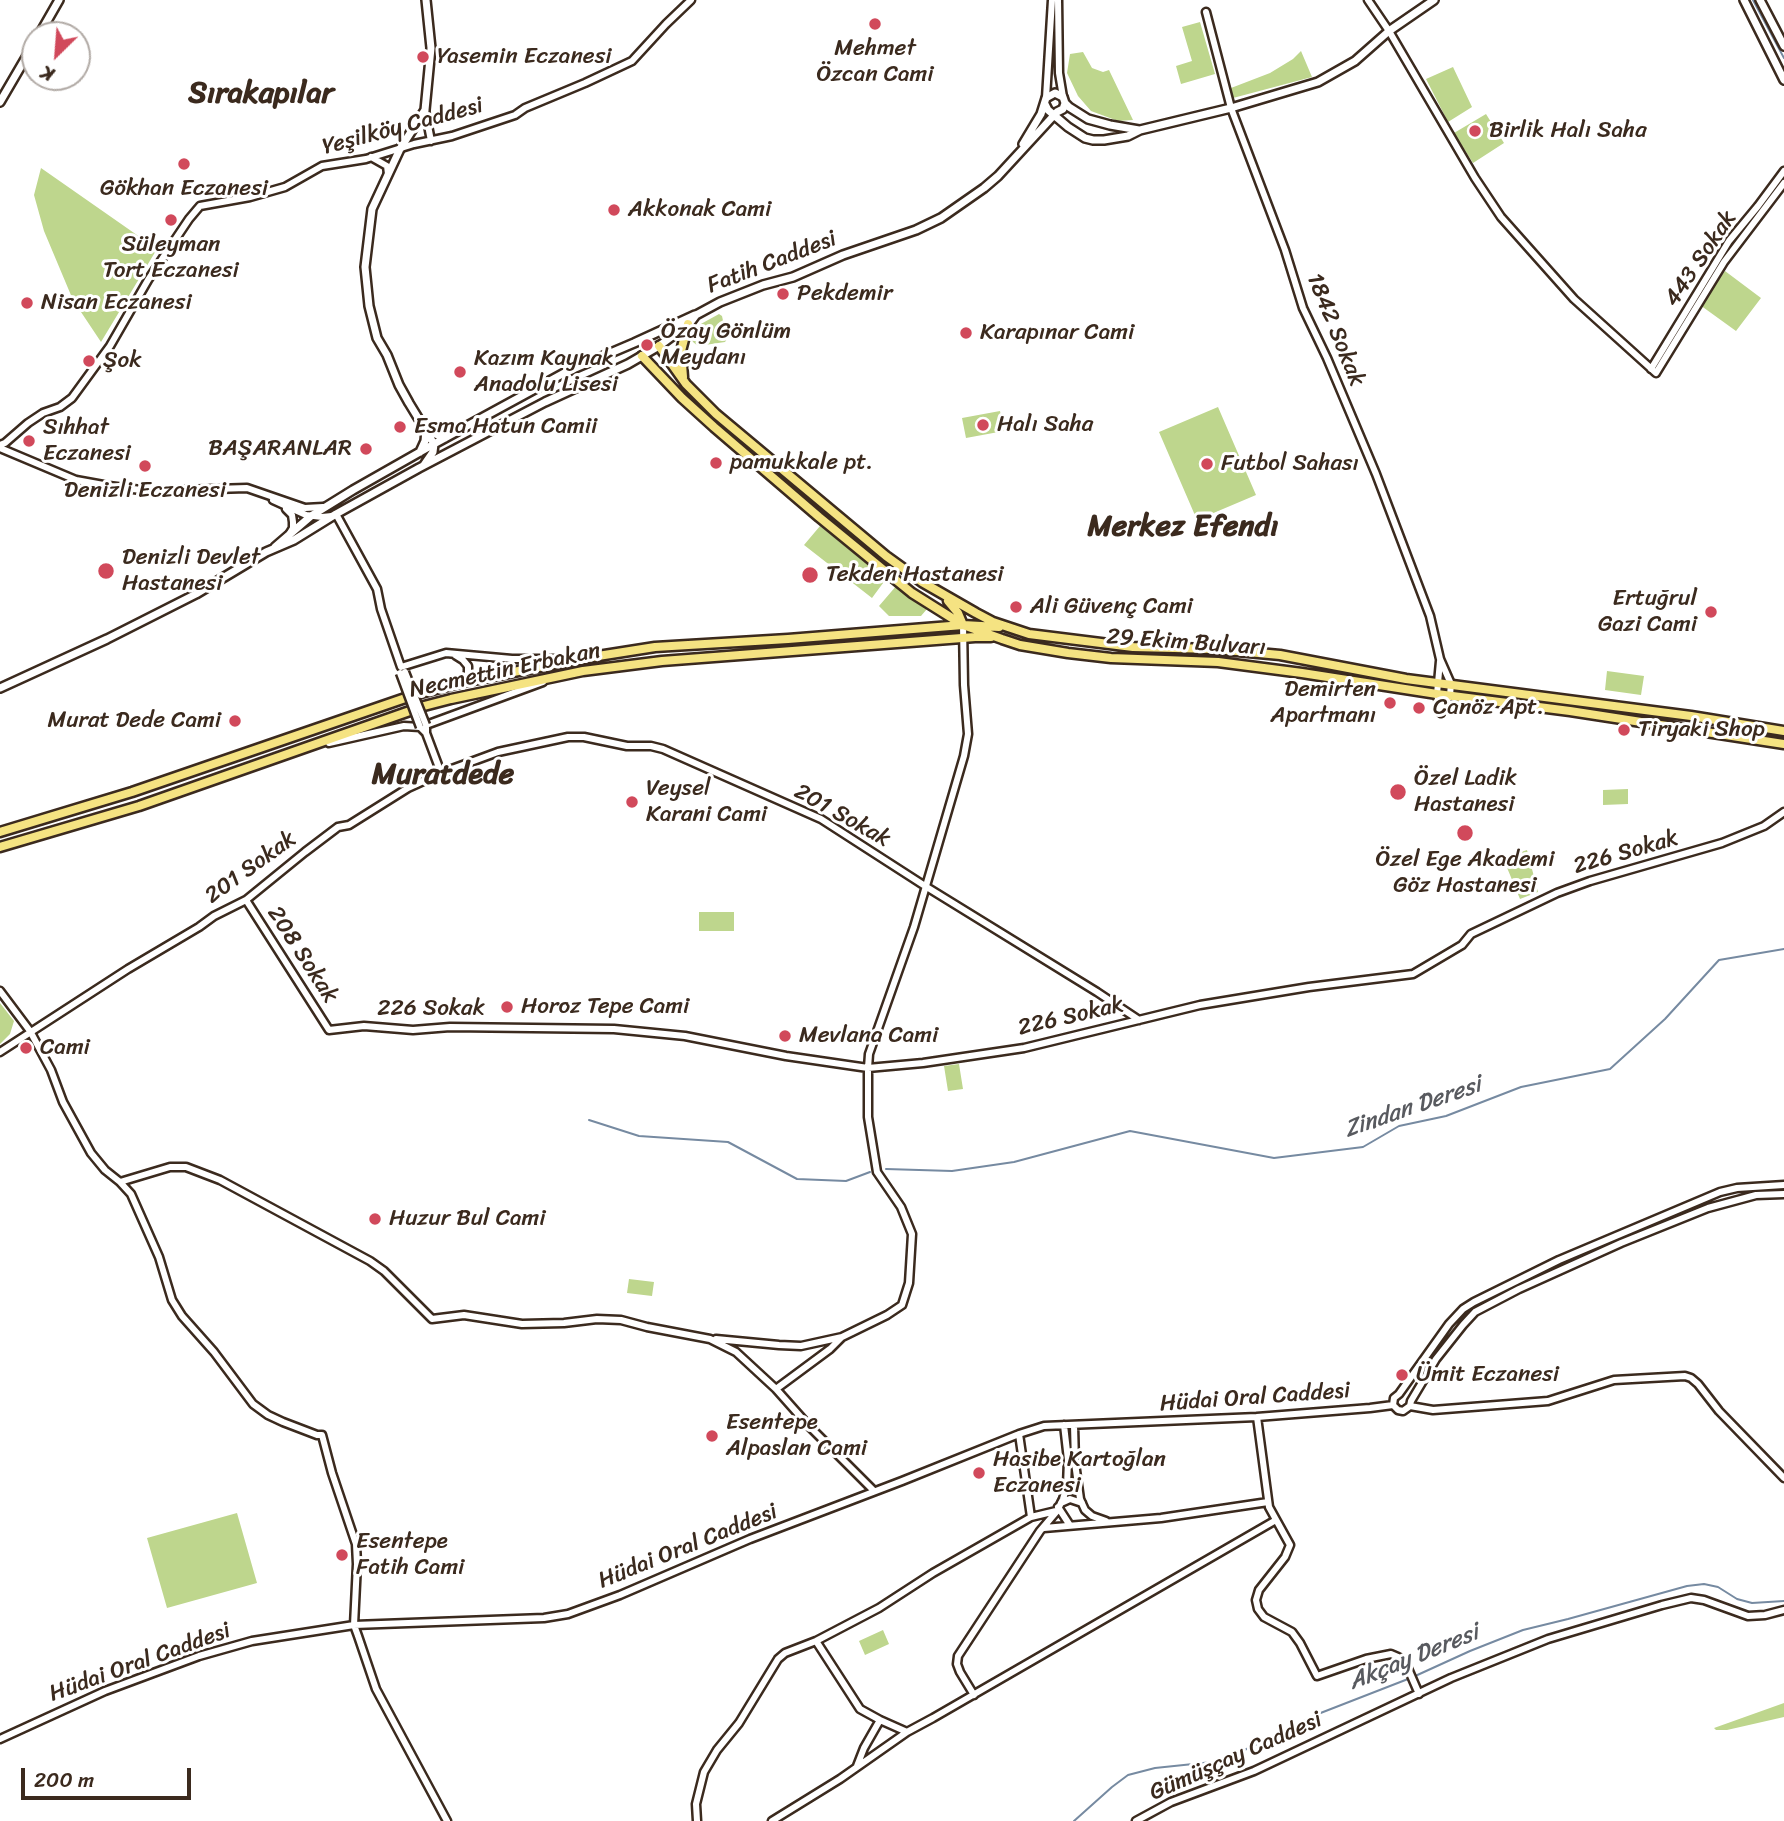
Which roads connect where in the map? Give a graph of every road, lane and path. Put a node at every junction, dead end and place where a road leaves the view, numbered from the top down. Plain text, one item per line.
1 (59, 0) edge
2 (426, 0) edge
3 (691, 0) edge
4 (1052, 0) edge
5 (1058, 0) edge
6 (1368, 0) edge
7 (1434, 0) edge
8 (1744, 0) edge
9 (1760, 0) edge
10 (1206, 12) dead end
11 (47, 21) edge
12 (1389, 31) junction
13 (1784, 46) edge
14 (21, 66) edge
15 (1784, 80) edge
16 (1064, 100) junction
17 (1046, 101) junction
18 (0, 102) edge
19 (1231, 108) junction
20 (425, 110) junction
21 (1054, 113) junction
22 (1046, 125) junction
23 (1066, 125) junction
24 (1140, 130) junction
25 (431, 141) junction
26 (400, 149) junction
27 (371, 158) junction
28 (1784, 171) edge
29 (388, 175) junction
30 (998, 176) junction
31 (1784, 183) edge
32 (696, 315) junction
33 (688, 324) junction
34 (651, 335) junction
35 (634, 343) junction
36 (659, 346) junction
37 (642, 356) junction
38 (1653, 371) junction
39 (684, 380) junction
40 (426, 430) junction
41 (445, 438) junction
42 (434, 444) junction
43 (462, 446) junction
44 (0, 447) edge
45 (419, 452) junction
46 (424, 466) junction
47 (259, 492) junction
48 (282, 505) junction
49 (330, 505) junction
50 (304, 508) junction
51 (334, 515) junction
52 (309, 517) junction
53 (292, 537) junction
54 (934, 590) junction
55 (933, 606) junction
56 (963, 625) junction
57 (925, 628) junction
58 (1019, 631) junction
59 (963, 638) junction
60 (997, 638) junction
61 (446, 653) junction
62 (579, 659) junction
63 (1440, 659) junction
64 (402, 670) junction
65 (562, 676) junction
66 (463, 682) junction
67 (1438, 682) junction
68 (1451, 684) junction
69 (0, 688) edge
70 (1437, 694) junction
71 (1450, 695) junction
72 (424, 728) junction
73 (1784, 731) edge
74 (1784, 744) edge
75 (307, 748) junction
76 (441, 773) junction
77 (1784, 811) edge
78 (0, 832) edge
79 (0, 847) edge
80 (925, 886) junction
81 (246, 900) junction
82 (0, 991) edge
83 (1139, 1020) junction
84 (329, 1030) joint
85 (30, 1031) junction
86 (0, 1052) edge
87 (868, 1068) junction
88 (120, 1182) junction
89 (1784, 1185) edge
90 (1784, 1194) edge
91 (842, 1337) junction
92 (710, 1339) junction
93 (776, 1389) junction
94 (1399, 1394) junction
95 (1410, 1404) junction
96 (1393, 1405) junction
97 (1257, 1417) junction
98 (1064, 1425) junction
99 (1074, 1425) junction
100 (1019, 1434) junction
101 (1784, 1478) edge
102 (874, 1491) junction
103 (1268, 1503) junction
104 (1059, 1507) junction
105 (1084, 1507) junction
106 (1031, 1517) junction
107 (1276, 1520) junction
108 (1107, 1522) junction
109 (1086, 1523) junction
110 (1069, 1524) junction
111 (1043, 1528) junction
112 (1784, 1610) edge
113 (354, 1625) junction
114 (816, 1641) junction
115 (1419, 1694) junction
116 (974, 1695) junction
117 (880, 1720) junction
118 (906, 1732) junction
119 (0, 1739) edge
120 (856, 1768) junction
121 (447, 1821) edge
122 (697, 1821) edge
123 (772, 1821) edge
124 (1136, 1821) edge

1 - 11 main road
2 - 20 main road
3 - 25 street, Yeşilköy Caddesi
4 - 17 street
5 - 16 street
6 - 12 street
7 - 12 main road
8 - 15 main road
9 - 13 main road
10 - 19 street, 1842 Sokak
12 - 19 main road
12 - 38 street
14 - 18 main road
16 - 17 main road
16 - 21 main road, Fatih Caddesi
16 - 24 main road
17 - 21 main road
17 - 30 main road
19 - 24 main road
19 - 63 street, 1842 Sokak
20 - 25 street
20 - 26 main road
21 - 22 main road, Fatih Caddesi
21 - 23 main road
22 - 23 main road
22 - 30 main road, Fatih Caddesi
23 - 24 main road
25 - 26 street, Yeşilköy Caddesi
26 - 27 street, Yeşilköy Caddesi
26 - 29 main road
27 - 29 street
27 - 44 street, Yeşilköy Caddesi
28 - 38 street, 443 Sokak
29 - 40 main road
30 - 32 main road, Fatih Caddesi
31 - 38 street, 443 Sokak
32 - 33 main road, Fatih Caddesi
32 - 34 main road
33 - 36 main road, Fatih Caddesi
33 - 39 main road
34 - 35 main road
34 - 36 main road
35 - 37 main road
35 - 41 main road
36 - 37 main road, Fatih Caddesi
36 - 39 main road, 29 Ekim Bulvarı
37 - 43 main road, Fatih Caddesi
37 - 55 main road, 29 Ekim Bulvarı
39 - 54 main road, 29 Ekim Bulvarı
40 - 41 main road
40 - 42 main road
40 - 45 main road
41 - 42 main road
42 - 43 main road
42 - 45 main road
42 - 46 main road
43 - 46 main road, Fatih Caddesi
44 - 47 street
45 - 49 main road
46 - 51 main road, Fatih Caddesi
47 - 48 street
47 - 50 street
48 - 52 street
48 - 53 street
49 - 50 street
49 - 52 main road
50 - 52 street
51 - 52 street
51 - 53 main road, Fatih Caddesi
51 - 64 street
52 - 53 main road
53 - 69 main road
54 - 56 main road
54 - 58 main road, 29 Ekim Bulvarı
55 - 56 main road, 29 Ekim Bulvarı
55 - 57 main road
56 - 57 main road, Necmettin Erbakan
56 - 58 main road, Necmettin Erbakan
56 - 59 street
56 - 60 main road, 29 Ekim Bulvarı
57 - 62 main road, Necmettin Erbakan
58 - 67 main road, 29 Ekim Bulvarı
59 - 60 main road, Necmettin Erbakan
59 - 65 main road, Necmettin Erbakan
59 - 80 street
60 - 70 main road, 29 Ekim Bulvarı
61 - 62 street
61 - 64 street
61 - 66 street
62 - 66 main road, Necmettin Erbakan
63 - 67 street
63 - 68 street
64 - 72 street, bridge
65 - 72 street
65 - 75 main road, Necmettin Erbakan
66 - 78 main road, Necmettin Erbakan
67 - 68 main road, 29 Ekim Bulvarı
67 - 70 street
68 - 71 street
68 - 73 main road, 29 Ekim Bulvarı
70 - 71 main road, 29 Ekim Bulvarı
70 - 71 street
71 - 74 main road, 29 Ekim Bulvarı
72 - 75 street
72 - 76 street
75 - 79 main road, Necmettin Erbakan
76 - 80 street, 201 Sokak
76 - 81 street, 201 Sokak
77 - 83 street, 226 Sokak
80 - 83 street, 201 Sokak
80 - 87 street
81 - 84 street, 208 Sokak
81 - 85 street, 201 Sokak
82 - 85 street
83 - 87 street, 226 Sokak
84 - 87 street, 226 Sokak
85 - 86 street, 201 Sokak
85 - 88 street
87 - 91 street
88 - 92 street
88 - 113 street
89 - 94 street
90 - 95 street
91 - 92 street
91 - 93 street
92 - 93 street
93 - 102 street
94 - 95 street
94 - 96 street
95 - 96 street
95 - 101 street
96 - 97 street, Hüdai Oral Caddesi
97 - 99 street, Hüdai Oral Caddesi
97 - 103 street
98 - 99 street, Hüdai Oral Caddesi
98 - 100 street, Hüdai Oral Caddesi
98 - 104 street
99 - 105 street
100 - 102 street, Hüdai Oral Caddesi
100 - 106 street
102 - 113 street, Hüdai Oral Caddesi
103 - 107 street
103 - 108 street
104 - 105 street
104 - 106 street
104 - 110 street
104 - 111 street
105 - 108 street
105 - 109 street
106 - 111 street
106 - 114 street
107 - 115 street
107 - 116 street
108 - 109 street
109 - 110 street
110 - 111 street
111 - 116 street
112 - 115 street, Gümüşçay Caddesi
113 - 119 street, Hüdai Oral Caddesi
113 - 121 street
114 - 117 street
114 - 122 street
115 - 124 street, Gümüşçay Caddesi
116 - 118 street
117 - 118 street
117 - 120 street
118 - 120 street
120 - 123 street

